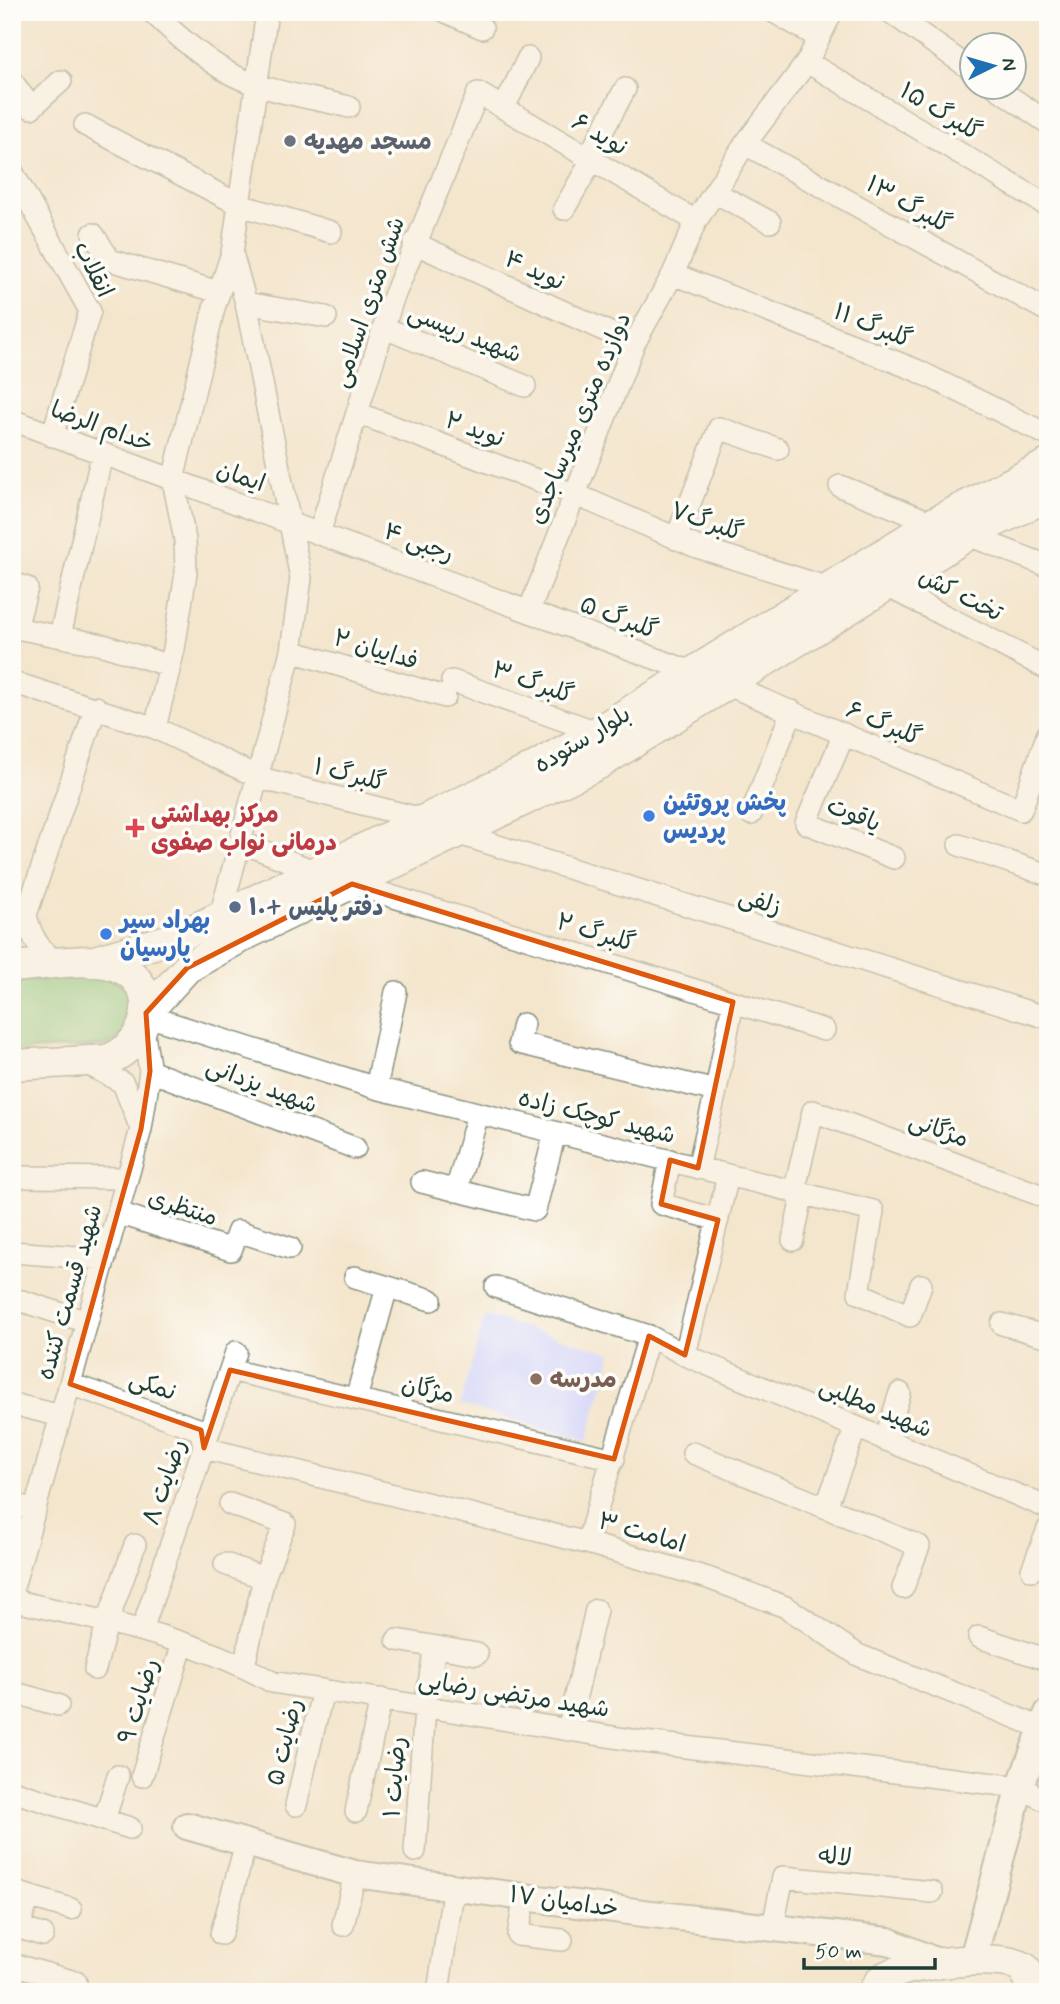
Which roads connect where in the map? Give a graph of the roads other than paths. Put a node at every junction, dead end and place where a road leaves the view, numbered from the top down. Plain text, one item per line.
1 (152, 12) edge
2 (267, 12) edge
3 (446, 12) edge
4 (774, 12) edge
5 (832, 12) edge
6 (890, 12) edge
7 (482, 28) dead end
8 (818, 37) junction
9 (528, 58) dead end
10 (958, 60) edge
11 (807, 62) junction
12 (12, 81) edge
13 (61, 81) dead end
14 (257, 84) junction
15 (625, 89) dead end
16 (478, 93) joint
17 (1017, 102) edge
18 (349, 107) dead end
19 (503, 108) junction
20 (1048, 123) edge
21 (85, 125) dead end
22 (745, 144) junction
23 (590, 159) junction
24 (12, 172) edge
25 (714, 192) junction
26 (240, 205) junction
27 (1048, 206) edge
28 (564, 209) dead end
29 (696, 221) junction
30 (770, 222) dead end
31 (331, 232) dead end
32 (93, 234) dead end
33 (414, 243) junction
34 (232, 253) junction
35 (673, 274) junction
36 (219, 292) junction
37 (246, 303) junction
38 (1048, 310) edge
39 (326, 317) dead end
40 (385, 328) junction
41 (634, 344) junction
42 (525, 386) dead end
43 (357, 413) junction
44 (12, 420) edge
45 (1048, 435) edge
46 (52, 436) junction
47 (778, 449) dead end
48 (102, 455) junction
49 (1048, 464) edge
50 (173, 480) junction
51 (840, 486) dead end
52 (574, 494) junction
53 (1048, 496) edge
54 (291, 522) junction
55 (933, 523) junction
56 (319, 534) junction
57 (968, 535) junction
58 (676, 539) junction
59 (1048, 566) edge
60 (12, 583) edge
61 (887, 586) junction
62 (826, 587) junction
63 (529, 611) junction
64 (60, 636) junction
65 (291, 651) junction
66 (170, 666) junction
67 (1048, 669) edge
68 (692, 672) junction
69 (12, 682) edge
70 (726, 684) junction
71 (448, 689) joint
72 (96, 707) junction
73 (792, 711) junction
74 (155, 728) junction
75 (597, 732) junction
76 (1048, 733) edge
77 (844, 734) junction
78 (260, 778) junction
79 (751, 814) dead end
80 (426, 820) junction
81 (456, 833) junction
82 (242, 842) junction
83 (959, 845) dead end
84 (894, 858) dead end
85 (316, 872) junction
86 (1048, 875) edge
87 (352, 884) junction
88 (26, 915) junction
89 (220, 918) junction
90 (12, 937) edge
91 (91, 962) junction
92 (61, 964) junction
93 (12, 967) edge
94 (396, 992) dead end
95 (733, 1002) junction
96 (1048, 1018) edge
97 (145, 1021) junction
98 (523, 1024) dead end
99 (824, 1031) dead end
100 (82, 1061) junction
101 (12, 1065) edge
102 (150, 1071) junction
103 (376, 1088) junction
104 (716, 1091) junction
105 (478, 1115) junction
106 (141, 1129) junction
107 (555, 1133) junction
108 (355, 1148) dead end
109 (670, 1160) junction
110 (698, 1168) junction
111 (728, 1176) junction
112 (23, 1177) dead end
113 (127, 1178) junction
114 (422, 1182) dead end
115 (456, 1191) junction
116 (798, 1194) junction
117 (1048, 1198) edge
118 (119, 1213) junction
119 (718, 1220) junction
120 (793, 1240) dead end
121 (290, 1248) dead end
122 (12, 1252) edge
123 (105, 1259) junction
124 (355, 1277) dead end
125 (920, 1285) dead end
126 (387, 1287) junction
127 (496, 1287) dead end
128 (431, 1300) dead end
129 (22, 1301) dead end
130 (87, 1322) junction
131 (1002, 1324) dead end
132 (649, 1336) junction
133 (1048, 1336) edge
134 (685, 1355) junction
135 (233, 1361) joint
136 (70, 1384) junction
137 (900, 1393) dead end
138 (356, 1399) junction
139 (12, 1404) edge
140 (61, 1416) junction
141 (856, 1427) junction
142 (885, 1440) junction
143 (204, 1448) junction
144 (693, 1453) dead end
145 (614, 1460) junction
146 (12, 1503) edge
147 (230, 1504) dead end
148 (826, 1507) junction
149 (1048, 1508) edge
150 (35, 1511) junction
151 (1048, 1529) edge
152 (587, 1543) junction
153 (135, 1545) dead end
154 (225, 1564) dead end
155 (1032, 1570) dead end
156 (264, 1578) junction
157 (903, 1588) dead end
158 (12, 1591) edge
159 (12, 1600) edge
160 (596, 1611) dead end
161 (107, 1623) junction
162 (142, 1630) junction
163 (979, 1637) dead end
164 (397, 1640) dead end
165 (183, 1643) junction
166 (435, 1647) junction
167 (477, 1654) dead end
168 (1048, 1660) edge
169 (244, 1666) junction
170 (95, 1669) dead end
171 (323, 1690) junction
172 (12, 1692) edge
173 (381, 1699) junction
174 (58, 1706) dead end
175 (425, 1707) junction
176 (1045, 1720) edge
177 (568, 1730) junction
178 (118, 1776) dead end
179 (142, 1776) dead end
180 (1020, 1787) junction
181 (12, 1791) edge
182 (1048, 1802) edge
183 (296, 1805) dead end
184 (356, 1811) dead end
185 (104, 1820) junction
186 (187, 1826) dead end
187 (130, 1828) dead end
188 (246, 1843) junction
189 (415, 1851) dead end
190 (355, 1874) junction
191 (453, 1885) junction
192 (932, 1892) dead end
193 (21, 1894) edge
194 (525, 1896) junction
195 (71, 1909) dead end
196 (343, 1925) dead end
197 (773, 1926) junction
198 (221, 1934) dead end
199 (43, 1935) dead end
200 (562, 1940) dead end
201 (972, 1962) junction
202 (12, 1964) edge
203 (942, 1964) junction
204 (1035, 1979) edge
205 (75, 1987) edge
206 (873, 1989) edge
207 (438, 1992) edge

1 - 14 street
2 - 14 street
3 - 7 street
4 - 8 street
5 - 8 street, دوازده متری میرساجدی
6 - 10 street
8 - 11 street, دوازده متری میرساجدی
9 - 19 street
11 - 22 street, دوازده متری میرساجدی
11 - 27 street, گلبرگ ۱۵
12 - 13 street
14 - 18 street
14 - 26 street
15 - 23 street
16 - 19 street, نوید ۶
16 - 33 street, شش متری اسلامی
17 - 20 street
19 - 23 street, نوید ۶
21 - 26 street
22 - 25 street, دوازده متری میرساجدی
22 - 38 street, گلبرگ ۱۳
23 - 28 street
23 - 29 street, نوید ۶
24 - 46 street, انقلاب
25 - 29 street, دوازده متری میرساجدی
25 - 30 street
26 - 31 street
26 - 34 street
29 - 35 street, دوازده متری میرساجدی
32 - 36 street
33 - 40 street, شش متری اسلامی
33 - 41 street, نوید ۴
34 - 36 street
34 - 37 street
35 - 41 street, دوازده متری میرساجدی
35 - 45 street, گلبرگ ۱۱
36 - 50 street
37 - 39 street
37 - 54 street
40 - 42 street, شهید رپیسی
40 - 43 street, شش متری اسلامی
41 - 52 street, دوازده متری میرساجدی
43 - 52 street, نوید ۲
43 - 56 street, شش متری اسلامی
44 - 46 street, خدام الرضا
46 - 48 street, خدام الرضا
47 - 58 street
48 - 50 street, خدام الرضا
48 - 64 street
49 - 55 main road, بلوار ستوده
50 - 54 street, ایمان
50 - 66 street
51 - 55 street
52 - 58 street, گلبرگ۷
52 - 63 street, دوازده متری میرساجدی
53 - 57 main road, بلوار ستوده
54 - 56 street, رجبی ۴
54 - 65 street
55 - 62 main road, بلوار ستوده
56 - 63 street, رجبی ۴
57 - 59 street
57 - 61 main road, بلوار ستوده
58 - 62 street, گلبرگ۷
60 - 64 street
61 - 67 street, تخت کش
61 - 70 main road, بلوار ستوده
62 - 68 main road, بلوار ستوده
63 - 68 street, گلبرگ ۵
64 - 66 street
65 - 71 street, فداییان ۲
65 - 78 street
66 - 74 street
68 - 75 main road, بلوار ستوده
69 - 72 street, گلبرگ ۱
70 - 73 street, گلبرگ ۶
70 - 81 main road, بلوار ستوده
71 - 75 street, گلبرگ ۳
72 - 74 street, گلبرگ ۱
72 - 88 street
73 - 77 street, گلبرگ ۶
73 - 79 street
74 - 78 street, گلبرگ ۱
75 - 80 main road, بلوار ستوده
76 - 77 street, گلبرگ ۶
77 - 84 street, یاقوت
78 - 80 street, گلبرگ ۱
78 - 82 street
80 - 85 main road, بلوار ستوده
81 - 87 main road, بلوار ستوده
81 - 96 street, زلفی
82 - 85 street
82 - 89 street
83 - 86 street
85 - 89 main road, بلوار ستوده
87 - 95 street, گلبرگ ۲
87 - 97 main road, بلوار ستوده
88 - 90 street
88 - 92 street
89 - 91 main road, بلوار ستوده
91 - 92 main road
91 - 97 main road
92 - 93 main road
94 - 103 street
95 - 99 street, گلبرگ ۲
95 - 104 street
97 - 100 main road, بلوار ستوده
97 - 102 street, شهید قسمت کننده
97 - 103 street, شهید کوچک زاده
98 - 104 street
100 - 101 main road, بلوار ستوده
100 - 106 street
102 - 106 street, شهید قسمت کننده
102 - 108 street, شهید یزدانی
103 - 105 street, شهید کوچک زاده
104 - 110 street
105 - 107 street, شهید کوچک زاده
105 - 115 street
106 - 113 street, شهید قسمت کننده
107 - 109 street, شهید کوچک زاده
107 - 115 street
109 - 110 street, شهید کوچک زاده
109 - 119 street
110 - 111 street, شهید کوچک زاده
111 - 116 street, شهید کوچک زاده
111 - 119 street
112 - 113 street
113 - 118 street, شهید قسمت کننده
114 - 115 street
116 - 117 street, مژگانی
116 - 120 street
116 - 125 street, شهید کوچک زاده
118 - 121 street, منتظری
118 - 123 street, شهید قسمت کننده
119 - 134 street
122 - 123 street
123 - 130 street, شهید قسمت کننده
124 - 126 street
126 - 128 street
126 - 138 street
127 - 132 street, شهید مطلبی
129 - 130 street
130 - 136 street, شهید قسمت کننده
131 - 133 street
132 - 134 street, شهید مطلبی
132 - 145 street
134 - 141 street, شهید مطلبی
135 - 138 street, مژگان
135 - 143 street, رضایت ۸
136 - 140 street, شهید قسمت کننده
136 - 143 street, نمکی
137 - 142 street
138 - 145 street, مژگان
139 - 140 street
140 - 150 street, شهید قسمت کننده
141 - 142 street, شهید مطلبی
141 - 148 street
142 - 149 street, شهید مطلبی
143 - 152 street, امامت ۳
143 - 162 street, رضایت ۸
144 - 148 street
145 - 152 street
146 - 150 street
147 - 156 street
148 - 157 street
150 - 158 street, شهید قسمت کننده
151 - 155 street
152 - 176 street, امامت ۳
153 - 161 street
154 - 156 street
156 - 169 street
159 - 161 street, شهید مرتضی رضایی
160 - 177 street
161 - 162 street, شهید مرتضی رضایی
161 - 170 street
162 - 165 street, شهید مرتضی رضایی
163 - 168 street
164 - 166 street
165 - 169 street, شهید مرتضی رضایی
165 - 179 street, رضایت ۹
166 - 167 street
166 - 175 street, رضایت ۱
169 - 171 street, شهید مرتضی رضایی
171 - 173 street, شهید مرتضی رضایی
171 - 183 street, رضایت ۵
172 - 174 street
173 - 175 street, شهید مرتضی رضایی
173 - 184 street
175 - 177 street, شهید مرتضی رضایی
175 - 189 street, رضایت ۱
176 - 180 street
177 - 180 street, شهید مرتضی رضایی
178 - 185 street
180 - 182 street
180 - 201 street
181 - 185 street
185 - 187 street
186 - 188 street, خدامیان ۱۷
188 - 190 street, خدامیان ۱۷
188 - 198 street
190 - 191 street, خدامیان ۱۷
190 - 196 street
191 - 194 street, خدامیان ۱۷
191 - 207 street
192 - 197 street, لاله
193 - 195 street
193 - 199 street
194 - 197 street, خدامیان ۱۷
194 - 200 street
197 - 203 street, خدامیان ۱۷
201 - 203 main road
201 - 204 main road
202 - 205 street
203 - 206 main road

